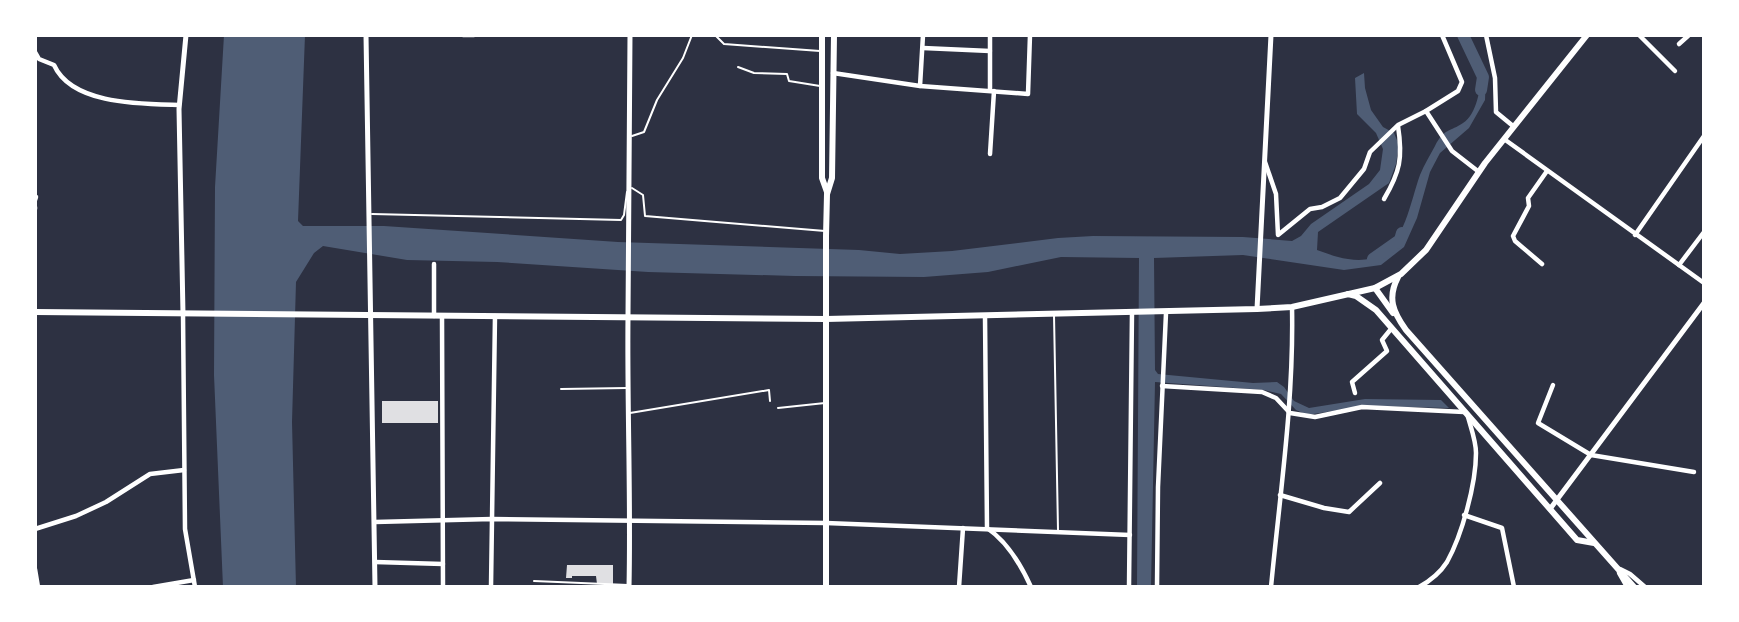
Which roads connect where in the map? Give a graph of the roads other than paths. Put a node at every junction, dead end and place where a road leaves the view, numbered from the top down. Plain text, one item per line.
1 (186, 35) edge
2 (366, 35) edge
3 (463, 35) edge
4 (474, 35) edge
5 (630, 35) edge
6 (692, 35) edge
7 (715, 35) edge
8 (821, 35) edge
9 (834, 35) edge
10 (923, 35) edge
11 (990, 35) edge
12 (1030, 35) edge
13 (1270, 35) edge
14 (1443, 35) edge
15 (1486, 35) edge
16 (1587, 35) edge
17 (1639, 35) edge
18 (1689, 35) edge
19 (1679, 44) dead end
20 (923, 48) junction
21 (821, 51) junction
22 (990, 51) junction
23 (35, 52) edge
24 (738, 67) dead end
25 (1675, 71) dead end
26 (821, 73) junction
27 (832, 73) junction
28 (821, 86) junction
29 (919, 86) junction
30 (992, 90) junction
31 (179, 105) junction
32 (1426, 111) junction
33 (1398, 125) junction
34 (1513, 126) junction
35 (1704, 136) edge
36 (630, 137) junction
37 (1504, 139) junction
38 (990, 155) dead end
39 (1265, 161) junction
40 (1547, 171) junction
41 (1479, 173) junction
42 (630, 186) junction
43 (827, 194) junction
44 (1384, 199) dead end
45 (371, 214) junction
46 (1704, 232) edge
47 (826, 234) junction
48 (1635, 235) junction
49 (434, 264) dead end
50 (1542, 264) dead end
51 (1679, 265) junction
52 (1399, 276) junction
53 (1704, 283) edge
54 (1375, 288) junction
55 (1347, 294) junction
56 (1704, 303) edge
57 (1292, 307) junction
58 (1373, 308) junction
59 (1257, 309) junction
60 (35, 312) edge
61 (1134, 312) junction
62 (1163, 313) junction
63 (183, 314) junction
64 (1054, 314) junction
65 (372, 315) junction
66 (438, 316) junction
67 (495, 316) junction
68 (985, 316) junction
69 (628, 317) junction
70 (1396, 317) junction
71 (826, 319) junction
72 (1390, 326) junction
73 (1553, 385) dead end
74 (1162, 386) junction
75 (628, 388) junction
76 (561, 389) dead end
77 (1355, 393) dead end
78 (770, 401) dead end
79 (826, 403) junction
80 (778, 408) dead end
81 (1290, 411) junction
82 (629, 413) junction
83 (1466, 414) junction
84 (1591, 455) junction
85 (184, 470) junction
86 (1693, 472) dead end
87 (1380, 483) dead end
88 (1280, 495) junction
89 (1556, 500) junction
90 (1550, 509) junction
91 (1464, 515) junction
92 (492, 519) junction
93 (443, 521) junction
94 (374, 522) junction
95 (630, 522) junction
96 (826, 523) junction
97 (963, 527) junction
98 (987, 528) junction
99 (35, 529) edge
100 (1058, 531) junction
101 (1130, 535) junction
102 (1594, 543) junction
103 (375, 562) junction
104 (443, 564) junction
105 (1616, 568) junction
106 (35, 569) edge
107 (194, 580) junction
108 (534, 581) dead end
109 (629, 586) edge
110 (38, 587) edge
111 (153, 587) edge
112 (195, 587) edge
113 (375, 587) edge
114 (443, 587) edge
115 (491, 587) edge
116 (826, 587) edge
117 (958, 587) edge
118 (1031, 587) edge
119 (1129, 587) edge
120 (1157, 587) edge
121 (1271, 587) edge
122 (1419, 587) edge
123 (1514, 587) edge
124 (1627, 587) edge
125 (1634, 587) edge
126 (1645, 587) edge

1 - 31 street
2 - 45 street
3 - 4 street
5 - 36 street
6 - 36 lane
7 - 21 lane
8 - 21 main road
9 - 27 main road
10 - 20 street
11 - 22 street
12 - 30 street
13 - 39 street
14 - 32 street
15 - 34 street
16 - 34 main road
17 - 25 street
18 - 19 street
20 - 22 street
20 - 29 street
21 - 26 main road
22 - 30 street
23 - 31 street
24 - 28 lane
26 - 27 main road
26 - 28 main road
27 - 29 street
27 - 43 main road
28 - 43 main road
29 - 30 street
30 - 38 street
31 - 63 street
32 - 33 street
32 - 41 street
33 - 39 street
33 - 44 street
34 - 37 main road
35 - 48 street
36 - 42 street
37 - 40 street
37 - 41 main road
39 - 59 street
40 - 48 street
40 - 50 street
41 - 52 main road
42 - 45 lane
42 - 47 lane
42 - 69 street
43 - 47 main road
45 - 65 street
46 - 51 street
47 - 71 main road
48 - 51 street
49 - 66 street
51 - 53 street
52 - 54 main road
52 - 70 main road
54 - 55 main road
54 - 58 main road
54 - 70 main road
55 - 57 main road
55 - 58 main road
56 - 84 street
57 - 59 main road
57 - 81 street
58 - 72 main road
59 - 62 main road
60 - 63 main road
61 - 62 main road
61 - 64 main road
61 - 101 street
62 - 74 street
63 - 65 main road
63 - 85 street
64 - 68 main road
64 - 100 lane
65 - 66 main road
65 - 94 street
66 - 67 main road
66 - 93 street
67 - 69 main road
67 - 92 street
68 - 71 main road
68 - 98 street
69 - 71 main road
69 - 75 street
70 - 72 main road
70 - 89 main road
71 - 79 main road
72 - 77 street
72 - 83 main road
73 - 84 street
74 - 81 street
74 - 120 street
75 - 76 lane
75 - 82 street
78 - 82 lane
79 - 80 lane
79 - 96 main road
81 - 83 street
81 - 88 street
82 - 95 street
83 - 90 main road
83 - 91 street
84 - 86 street
84 - 89 street
85 - 99 street
85 - 107 street
87 - 88 street
88 - 121 street
89 - 90 street
89 - 102 main road
90 - 102 main road
91 - 122 street
91 - 123 street
92 - 93 street
92 - 95 street
92 - 115 street
93 - 94 street
93 - 104 street
94 - 103 street
95 - 96 street
95 - 109 street
96 - 97 street
96 - 116 main road
97 - 98 street
97 - 117 street
98 - 100 street
98 - 118 street
100 - 101 street
101 - 119 street
102 - 105 main road
103 - 104 street
103 - 113 street
104 - 114 street
105 - 124 street
105 - 125 main road
105 - 126 street
106 - 110 street
107 - 111 street
107 - 112 street
108 - 109 lane

